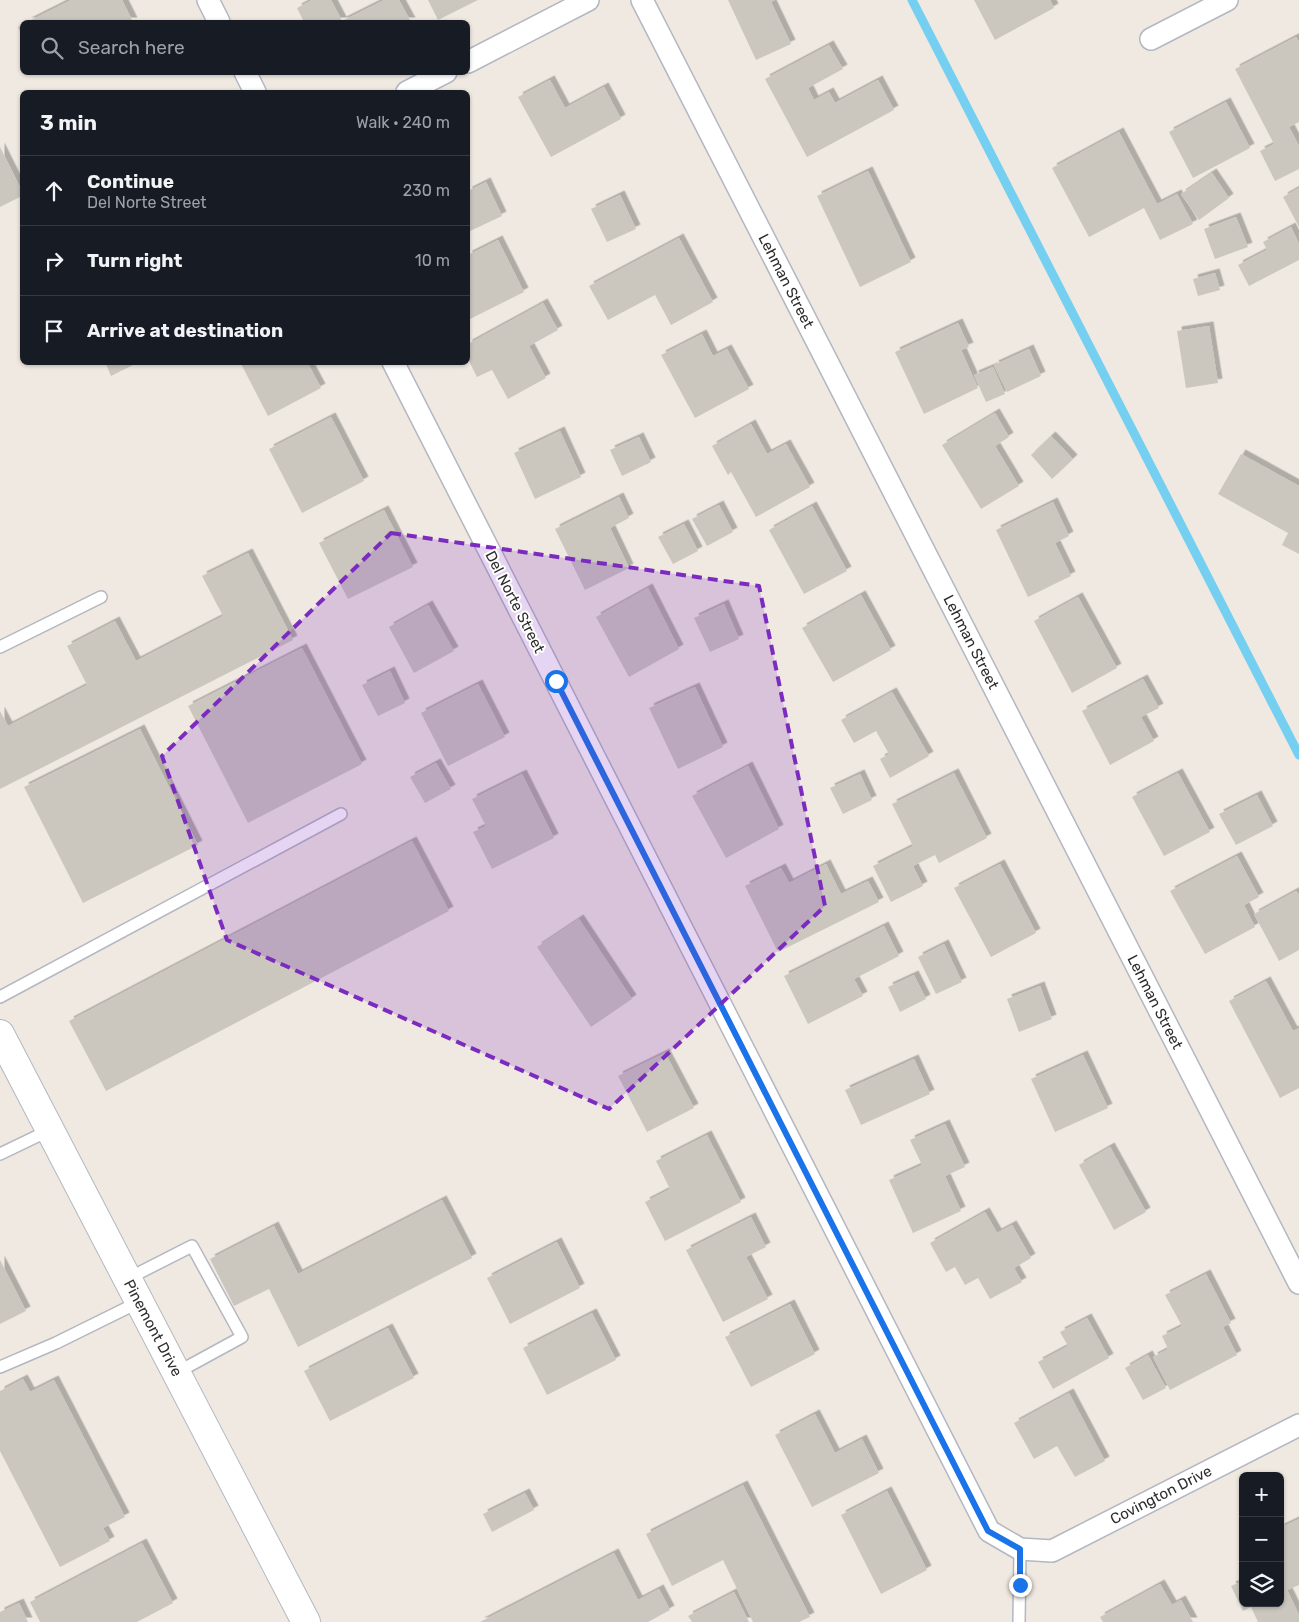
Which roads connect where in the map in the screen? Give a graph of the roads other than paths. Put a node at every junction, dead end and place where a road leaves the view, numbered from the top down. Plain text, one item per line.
1 (208, 0) edge
2 (588, 0) edge
3 (642, 0) edge
4 (1227, 0) edge
5 (218, 20) edge
6 (1151, 39) dead end
7 (470, 61) edge
8 (246, 75) edge
9 (440, 75) edge
10 (254, 90) edge
11 (411, 90) edge
12 (395, 365) edge
13 (101, 597) dead end
14 (0, 647) edge
15 (341, 814) dead end
16 (0, 997) edge
17 (0, 1034) edge
18 (50, 1130) junction
19 (0, 1154) edge
20 (1299, 1283) edge
21 (133, 1290) junction
22 (0, 1367) edge
23 (176, 1373) junction
24 (1299, 1426) edge
25 (1020, 1549) junction
26 (300, 1620) edge
27 (1019, 1622) edge

1 - 5 street
2 - 7 street
3 - 20 street, Lehman Street
4 - 6 street
8 - 10 street
9 - 11 street
12 - 25 street, Del Norte Street
13 - 14 lane
15 - 16 lane
17 - 18 main road, Pinemont Drive
18 - 19 lane
18 - 21 main road, Pinemont Drive
21 - 22 lane
21 - 23 main road, Pinemont Drive
21 - 23 lane
23 - 26 main road, Pinemont Drive
24 - 25 street, Covington Drive
25 - 27 lane

